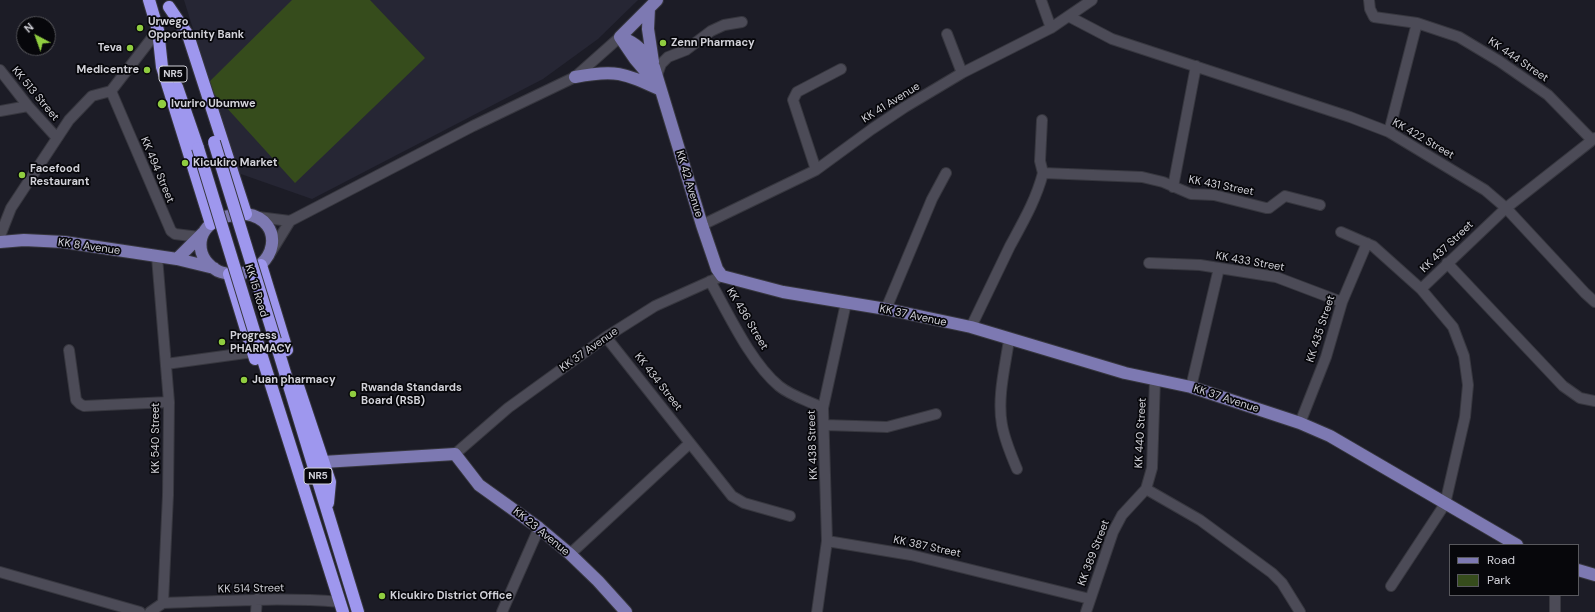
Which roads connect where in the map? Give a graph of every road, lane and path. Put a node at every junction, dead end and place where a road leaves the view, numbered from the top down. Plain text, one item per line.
1 (149, 0) edge
2 (1041, 0) edge
3 (1092, 0) edge
4 (1370, 0) edge
5 (168, 4) edge
6 (653, 4) edge
7 (1070, 17) junction
8 (742, 22) dead end
9 (1417, 23) junction
10 (1051, 28) junction
11 (158, 30) junction
12 (947, 34) dead end
13 (620, 37) junction
14 (1196, 66) junction
15 (841, 69) dead end
16 (0, 70) edge
17 (655, 71) junction
18 (962, 73) junction
19 (575, 77) junction
20 (661, 90) junction
21 (111, 91) junction
22 (28, 106) junction
23 (0, 111) edge
24 (1042, 120) dead end
25 (1389, 132) junction
26 (57, 138) junction
27 (1593, 139) edge
28 (816, 170) junction
29 (946, 173) dead end
30 (1043, 173) junction
31 (1173, 187) junction
32 (1320, 205) dead end
33 (1506, 208) junction
34 (246, 214) junction
35 (258, 217) junction
36 (290, 221) junction
37 (211, 224) junction
38 (702, 225) junction
39 (1341, 232) dead end
40 (201, 235) junction
41 (0, 236) edge
42 (0, 242) edge
43 (1366, 243) junction
44 (157, 257) junction
45 (177, 259) junction
46 (265, 261) junction
47 (1149, 262) dead end
48 (1447, 263) junction
49 (214, 268) junction
50 (1219, 268) junction
51 (229, 274) junction
52 (722, 276) junction
53 (710, 281) junction
54 (1421, 289) junction
55 (1342, 302) junction
56 (1595, 302) edge
57 (846, 303) junction
58 (886, 309) junction
59 (971, 327) junction
60 (606, 337) junction
61 (1009, 340) junction
62 (255, 348) junction
63 (69, 350) dead end
64 (166, 364) junction
65 (1155, 379) junction
66 (1191, 387) junction
67 (1595, 401) edge
68 (169, 402) junction
69 (823, 408) junction
70 (936, 414) dead end
71 (1300, 423) junction
72 (824, 425) junction
73 (690, 443) junction
74 (455, 454) junction
75 (323, 462) junction
76 (1017, 469) dead end
77 (1146, 489) junction
78 (1445, 504) junction
79 (328, 510) junction
80 (790, 516) dead end
81 (539, 528) junction
82 (827, 541) junction
83 (1515, 544) edge
84 (570, 554) junction
85 (1579, 570) edge
86 (0, 572) edge
87 (1595, 575) edge
88 (1391, 586) dead end
89 (1556, 596) edge
90 (257, 599) junction
91 (1090, 599) junction
92 (163, 603) junction
93 (341, 607) edge
94 (140, 612) edge
95 (150, 612) edge
96 (256, 612) edge
97 (358, 612) edge
98 (502, 612) edge
99 (626, 612) edge
100 (817, 612) edge
101 (1086, 612) edge
102 (1300, 612) edge
103 (1555, 612) edge

1 - 11 highway, KK 15 Road / NR5
2 - 10 street
3 - 7 street, KK 41 Avenue
4 - 9 street, KK 444 Street
5 - 34 highway
5 - 79 highway, KK 15 Road / NR5, bridge
6 - 13 main road
6 - 17 main road
7 - 10 street, KK 41 Avenue
7 - 14 street, KK 422 Street
8 - 17 street
9 - 25 street
9 - 27 street, KK 444 Street
10 - 18 street, KK 41 Avenue
11 - 21 street
11 - 37 highway
11 - 62 highway, KK 15 Road / NR5, bridge
12 - 18 street
13 - 17 main road, KK 42 Avenue
13 - 19 street
13 - 20 main road, KK 42 Avenue
14 - 25 street, KK 422 Street
14 - 31 street
15 - 28 street
16 - 22 street, KK 513 Street
17 - 20 main road, KK 42 Avenue
18 - 28 street, KK 41 Avenue
19 - 20 main road
19 - 36 street
20 - 38 main road, KK 42 Avenue
21 - 26 street
21 - 40 street, KK 494 Street
22 - 23 street
22 - 26 street, KK 513 Street
24 - 30 street
25 - 33 street, KK 422 Street
26 - 41 street, KK 513 Street
27 - 33 street, KK 437 Street
28 - 38 street, KK 41 Avenue
29 - 58 street
30 - 31 street, KK 431 Street
30 - 59 street
31 - 32 street, KK 431 Street
33 - 48 street, KK 437 Street
33 - 56 street, KK 422 Street
34 - 35 main road
34 - 37 main road
35 - 36 street
35 - 46 main road
36 - 46 street
37 - 40 main road
38 - 52 main road, KK 42 Avenue
39 - 43 street
40 - 45 main road
40 - 49 main road
42 - 44 main road, KK 8 Avenue
43 - 54 street
43 - 55 street, KK 435 Street
44 - 45 main road, KK 8 Avenue
44 - 64 street, KK 540 Street
45 - 49 main road, KK 8 Avenue
46 - 51 main road
46 - 75 highway
47 - 50 street, KK 433 Street
48 - 54 street, KK 437 Street
48 - 67 street
49 - 51 main road
50 - 55 street, KK 433 Street
50 - 66 street
51 - 62 highway
52 - 53 street, KK 37 Avenue
52 - 57 main road, KK 37 Avenue
53 - 60 street, KK 37 Avenue
53 - 69 street, KK 436 Street
54 - 78 street, KK 437 Street
55 - 71 street, KK 435 Street
57 - 58 main road, KK 37 Avenue
57 - 69 street, KK 438 Street
58 - 59 main road, KK 37 Avenue
59 - 61 main road, KK 37 Avenue
60 - 73 street, KK 434 Street
60 - 74 street, KK 37 Avenue
61 - 65 main road, KK 37 Avenue
61 - 76 street
62 - 64 street
62 - 93 highway, KK 15 Road / NR5
63 - 68 street
64 - 68 street, KK 540 Street
65 - 66 main road, KK 37 Avenue
65 - 77 street, KK 440 Street
66 - 71 main road, KK 37 Avenue
68 - 92 street, KK 540 Street
69 - 72 street, KK 438 Street
70 - 72 street
71 - 78 main road, KK 37 Avenue
72 - 82 street, KK 438 Street
73 - 80 street, KK 434 Street
73 - 84 street
74 - 75 main road
74 - 81 main road, KK 23 Avenue
75 - 79 highway
77 - 91 street, KK 389 Street
77 - 102 street
78 - 83 main road, KK 37 Avenue
78 - 88 street
79 - 97 highway, KK 15 Road / NR5
81 - 84 main road, KK 23 Avenue
81 - 98 street
82 - 91 street, KK 387 Street
82 - 100 street
84 - 99 main road, KK 23 Avenue
85 - 87 main road
86 - 94 street
89 - 103 street
90 - 92 street, KK 514 Street
90 - 93 street, KK 514 Street
90 - 96 street
91 - 101 street, KK 389 Street
92 - 95 street

